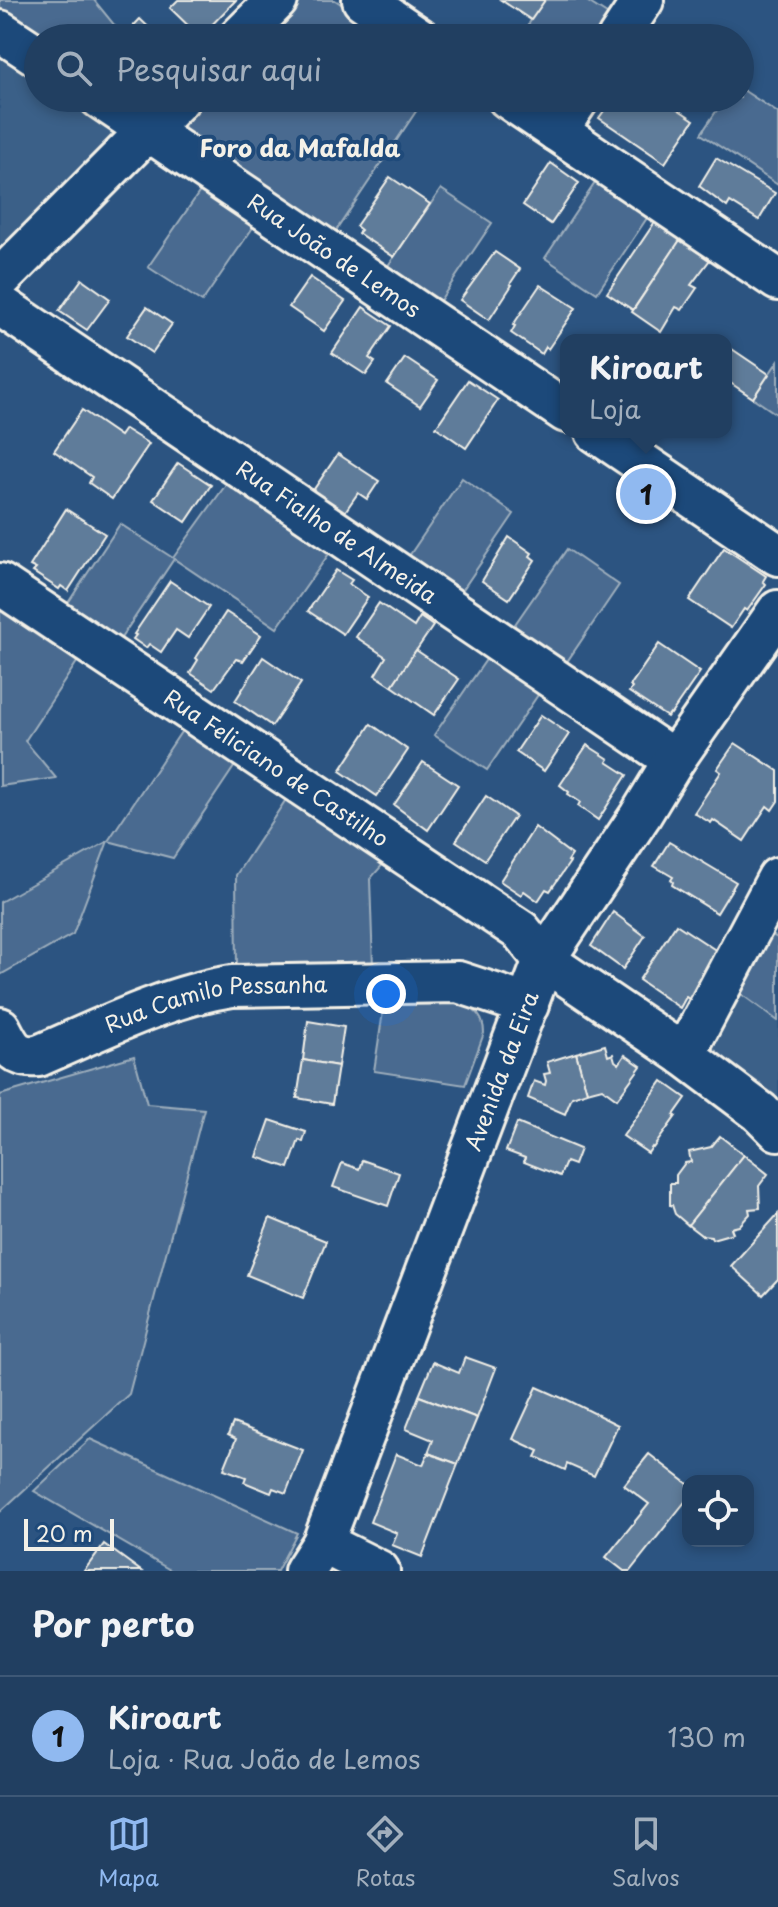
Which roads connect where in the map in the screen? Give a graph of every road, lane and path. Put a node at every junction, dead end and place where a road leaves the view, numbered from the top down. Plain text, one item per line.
1 (277, 0) edge
2 (363, 0) edge
3 (643, 0) edge
4 (253, 24) edge
5 (398, 24) edge
6 (627, 24) edge
7 (0, 31) edge
8 (24, 47) edge
9 (121, 112) edge
10 (166, 112) edge
11 (529, 112) edge
12 (570, 112) edge
13 (148, 130) junction
14 (557, 131) junction
15 (772, 263) edge
16 (0, 279) edge
17 (0, 305) edge
18 (560, 408) edge
19 (605, 438) edge
20 (778, 555) edge
21 (0, 584) edge
22 (778, 611) edge
23 (674, 760) junction
24 (778, 878) edge
25 (544, 960) junction
26 (528, 1005) junction
27 (4, 1037) edge
28 (684, 1055) junction
29 (778, 1130) edge
30 (314, 1557) edge
31 (379, 1571) edge

1 - 4 street
2 - 5 street
3 - 6 street
7 - 8 street
9 - 13 street, Rua João de Lemos
10 - 13 street
11 - 14 street
12 - 14 street
13 - 16 street
13 - 18 street, Rua João de Lemos
14 - 15 street
17 - 23 street, Rua Fialho de Almeida
19 - 20 street
21 - 25 street, Rua Feliciano de Castilho
22 - 23 street, Avenida da Eira
23 - 25 street, Avenida da Eira
24 - 28 street
25 - 26 street, Avenida da Eira
25 - 28 street, Rua Feliciano de Castilho
26 - 27 street, Rua Camilo Pessanha
26 - 30 street, Avenida da Eira
28 - 29 street, Rua Feliciano de Castilho
30 - 31 street

